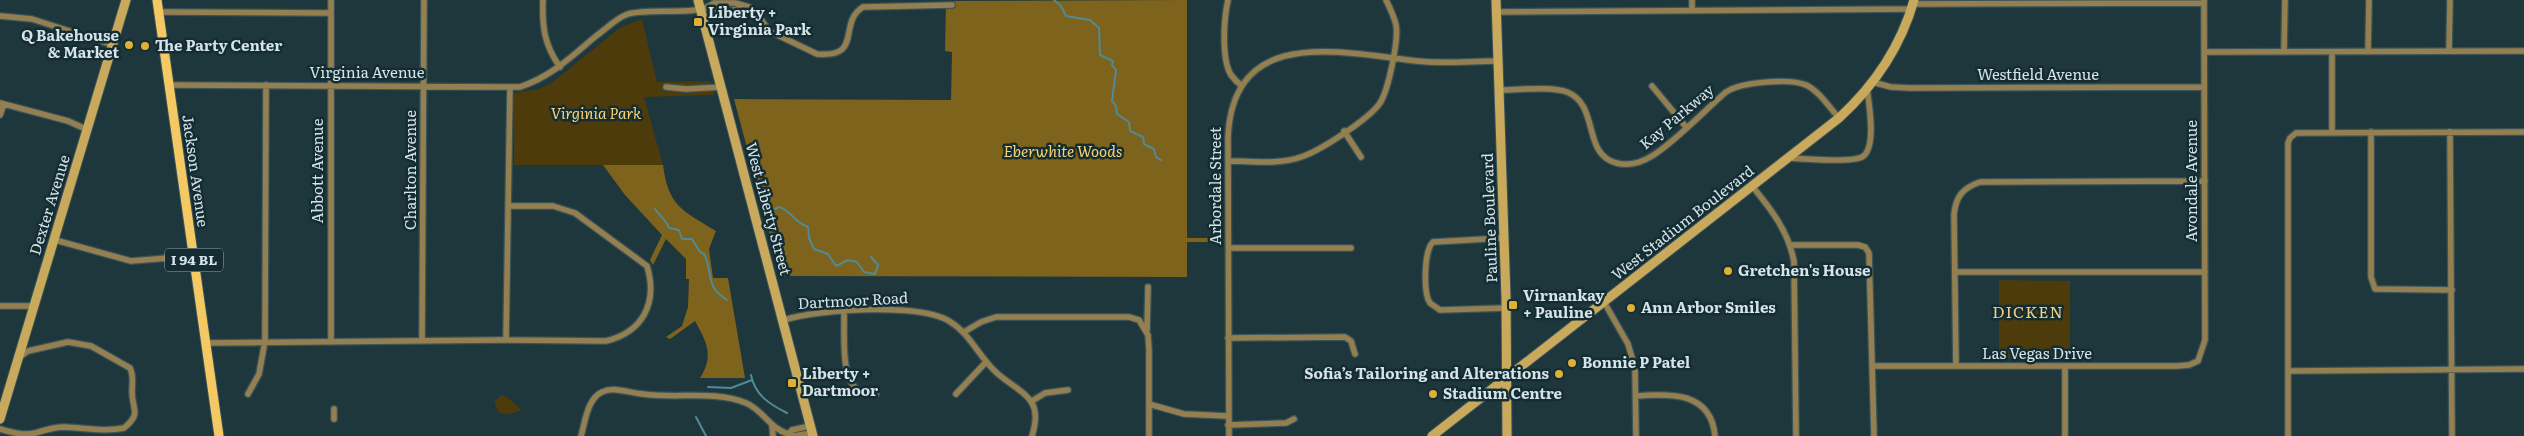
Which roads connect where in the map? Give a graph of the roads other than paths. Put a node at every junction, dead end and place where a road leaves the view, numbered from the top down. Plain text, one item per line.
1 (126, 0) edge
2 (157, 0) edge
3 (331, 0) edge
4 (424, 0) edge
5 (542, 0) edge
6 (1228, 0) edge
7 (1386, 0) edge
8 (1496, 0) edge
9 (1692, 0) edge
10 (2285, 0) edge
11 (2369, 0) edge
12 (2450, 0) edge
13 (2204, 1) edge
14 (1913, 4) edge
15 (703, 5) edge
16 (952, 5) dead end
17 (1692, 9) junction
18 (159, 12) junction
19 (331, 12) junction
20 (1497, 12) junction
21 (0, 16) edge
22 (113, 45) junction
23 (2449, 51) junction
24 (2524, 51) edge
25 (2205, 52) junction
26 (2284, 52) junction
27 (2332, 52) junction
28 (2368, 52) junction
29 (1392, 58) junction
30 (1497, 61) junction
31 (560, 67) junction
32 (168, 85) junction
33 (266, 85) junction
34 (331, 85) junction
35 (424, 86) junction
36 (1242, 86) junction
37 (1652, 86) dead end
38 (1870, 86) junction
39 (510, 87) junction
40 (666, 87) dead end
41 (722, 87) junction
42 (2204, 87) junction
43 (1499, 90) junction
44 (2, 103) edge
45 (0, 115) edge
46 (1839, 118) junction
47 (1686, 127) junction
48 (88, 130) junction
49 (1344, 131) junction
50 (2371, 132) junction
51 (2450, 132) junction
52 (2524, 132) edge
53 (2332, 133) junction
54 (1361, 157) dead end
55 (1788, 158) junction
56 (1229, 161) junction
57 (2204, 181) junction
58 (1752, 186) junction
59 (508, 206) junction
60 (1504, 238) junction
61 (55, 240) junction
62 (1792, 245) junction
63 (1229, 248) junction
64 (1351, 248) dead end
65 (193, 256) junction
66 (1955, 272) junction
67 (2205, 272) junction
68 (1148, 287) dead end
69 (2452, 290) junction
70 (1604, 302) junction
71 (0, 306) edge
72 (33, 306) junction
73 (1506, 308) junction
74 (844, 312) junction
75 (784, 320) junction
76 (964, 332) junction
77 (1146, 332) junction
78 (1228, 338) junction
79 (506, 340) junction
80 (265, 341) junction
81 (422, 341) junction
82 (331, 342) junction
83 (205, 343) junction
84 (1355, 354) dead end
85 (18, 358) junction
86 (2198, 361) joint
87 (986, 362) junction
88 (1874, 366) junction
89 (1956, 366) junction
90 (2065, 367) junction
91 (2524, 369) edge
92 (2450, 370) junction
93 (2288, 371) junction
94 (1507, 377) junction
95 (1068, 390) dead end
96 (248, 394) dead end
97 (876, 394) dead end
98 (956, 394) dead end
99 (1636, 396) junction
100 (1032, 401) junction
101 (2, 403) edge
102 (1149, 404) junction
103 (334, 409) dead end
104 (1228, 416) junction
105 (0, 419) edge
106 (334, 419) dead end
107 (1294, 419) dead end
108 (1228, 424) junction
109 (772, 425) junction
110 (0, 429) edge
111 (812, 432) edge
112 (218, 436) edge
113 (581, 436) edge
114 (773, 436) edge
115 (1032, 436) edge
116 (1149, 436) edge
117 (1229, 436) edge
118 (1432, 436) edge
119 (1507, 436) edge
120 (1636, 436) edge
121 (1716, 436) edge
122 (1796, 436) edge
123 (1874, 436) edge
124 (2065, 436) edge
125 (2288, 436) edge
126 (2452, 436) edge

1 - 22 main road, Dexter Avenue
2 - 18 main road, Jackson Avenue / I 94 BL
3 - 19 street, Abbott Avenue
4 - 35 street, Charlton Avenue
5 - 31 street
6 - 36 street
7 - 29 street
8 - 20 main road, Pauline Boulevard
9 - 17 street
10 - 26 street
11 - 28 street
12 - 23 street
13 - 14 street
13 - 25 street, Avondale Avenue
14 - 17 street
14 - 38 main road, West Stadium Boulevard
15 - 16 street, Virginia Avenue
15 - 31 street, Virginia Avenue
15 - 41 main road, West Liberty Street
17 - 20 street
18 - 19 street
18 - 32 main road, Jackson Avenue / I 94 BL
19 - 34 street, Abbott Avenue
20 - 30 main road, Pauline Boulevard
21 - 22 street
22 - 48 main road, Dexter Avenue
23 - 24 street
23 - 28 street
25 - 26 street
25 - 42 street, Avondale Avenue
26 - 27 street
27 - 28 street
27 - 53 street
29 - 30 street, Arbordale Street
29 - 36 street, Arbordale Street
29 - 49 street
30 - 43 main road, Pauline Boulevard
31 - 39 street, Virginia Avenue
32 - 33 street, Virginia Avenue
32 - 65 main road, Jackson Avenue / I 94 BL
33 - 34 street, Virginia Avenue
33 - 80 street
34 - 35 street, Virginia Avenue
34 - 82 street, Abbott Avenue
35 - 39 street, Virginia Avenue
35 - 81 street, Charlton Avenue
36 - 56 street, Arbordale Street
37 - 47 street
38 - 42 street, Westfield Avenue
38 - 46 main road, West Stadium Boulevard
38 - 55 street
39 - 59 street
40 - 41 street
41 - 75 main road, West Liberty Street
42 - 57 street, Avondale Avenue
43 - 47 street, Kay Parkway
43 - 60 main road, Pauline Boulevard
44 - 45 street
44 - 48 street
46 - 47 street, Kay Parkway
46 - 55 main road, West Stadium Boulevard
48 - 61 main road, Dexter Avenue
49 - 54 street
49 - 56 street
50 - 51 street
50 - 53 street
50 - 69 street
51 - 52 street
51 - 69 street
53 - 93 street
55 - 58 main road, West Stadium Boulevard
56 - 63 street, Arbordale Street
57 - 66 street
57 - 67 street, Avondale Avenue
58 - 62 street
58 - 70 main road, West Stadium Boulevard
59 - 79 street
59 - 79 street
60 - 73 main road, Pauline Boulevard
60 - 73 street
61 - 65 street
61 - 72 main road, Dexter Avenue
62 - 88 street
62 - 122 street
63 - 64 street
63 - 78 street, Arbordale Street
65 - 83 main road, Jackson Avenue / I 94 BL
66 - 67 street
66 - 89 street
67 - 86 street, Avondale Avenue
68 - 77 street
69 - 92 street
70 - 94 main road, West Stadium Boulevard
70 - 99 street
71 - 72 street
72 - 85 main road, Dexter Avenue
73 - 94 main road, Pauline Boulevard
74 - 75 street, Dartmoor Road
74 - 76 street, Dartmoor Road
74 - 97 street
75 - 111 main road, West Liberty Street
76 - 77 street
76 - 87 street, Dartmoor Road
77 - 102 street
78 - 84 street
78 - 104 street, Arbordale Street
79 - 81 street
80 - 82 street
80 - 83 street
80 - 96 street
81 - 82 street
83 - 112 main road, Jackson Avenue / I 94 BL
85 - 101 main road, Dexter Avenue
85 - 110 street
86 - 90 street, Las Vegas Drive
87 - 98 street
87 - 100 street, Dartmoor Road
88 - 89 street, Las Vegas Drive
88 - 123 street
89 - 90 street, Las Vegas Drive
90 - 124 street
91 - 92 street
92 - 93 street
92 - 126 street
93 - 125 street
94 - 118 main road, West Stadium Boulevard
94 - 119 main road, Pauline Boulevard
95 - 100 street
99 - 120 street
99 - 121 street
100 - 115 street
101 - 105 main road, Dexter Avenue
102 - 104 street
102 - 116 street
103 - 106 street
104 - 108 street, Arbordale Street
107 - 108 street
108 - 117 street, Arbordale Street
109 - 111 street, West Liberty Street
109 - 113 street
109 - 114 street

